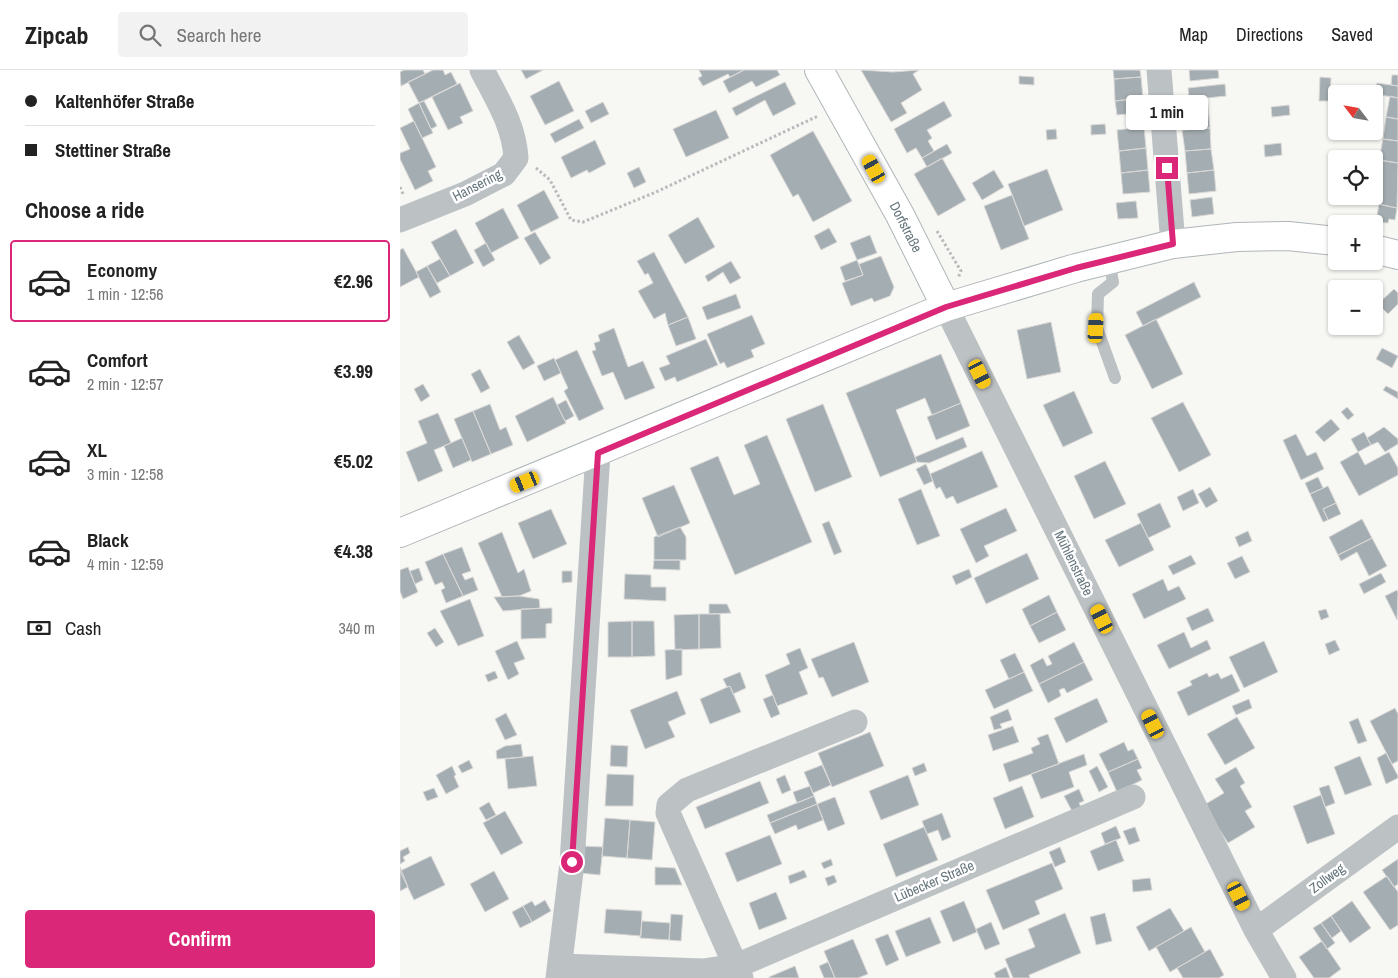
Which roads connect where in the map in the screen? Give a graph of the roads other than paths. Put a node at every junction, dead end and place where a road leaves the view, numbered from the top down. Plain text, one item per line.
1 (482, 70) edge
2 (818, 70) edge
3 (1159, 70) edge
4 (400, 220) edge
5 (1328, 240) edge
6 (1173, 244) junction
7 (1383, 251) edge
8 (1398, 255) edge
9 (1108, 260) junction
10 (946, 307) junction
11 (1115, 378) dead end
12 (598, 453) junction
13 (400, 533) edge
14 (855, 722) dead end
15 (1133, 796) dead end
16 (1398, 827) edge
17 (1256, 930) junction
18 (559, 972) edge
19 (738, 972) edge
20 (1284, 978) edge

1 - 4 street, Hansering
2 - 10 main road, Dorfstraße
3 - 6 street
5 - 6 main road
6 - 9 main road
7 - 8 main road
9 - 10 main road
9 - 11 lane
10 - 12 main road
10 - 17 street, Mühlenstraße
12 - 13 main road
12 - 18 street
14 - 19 street
15 - 19 street, Lübecker Straße
16 - 17 street, Zollweg
17 - 20 street, Mühlenstraße
18 - 19 street, Lübecker Straße

